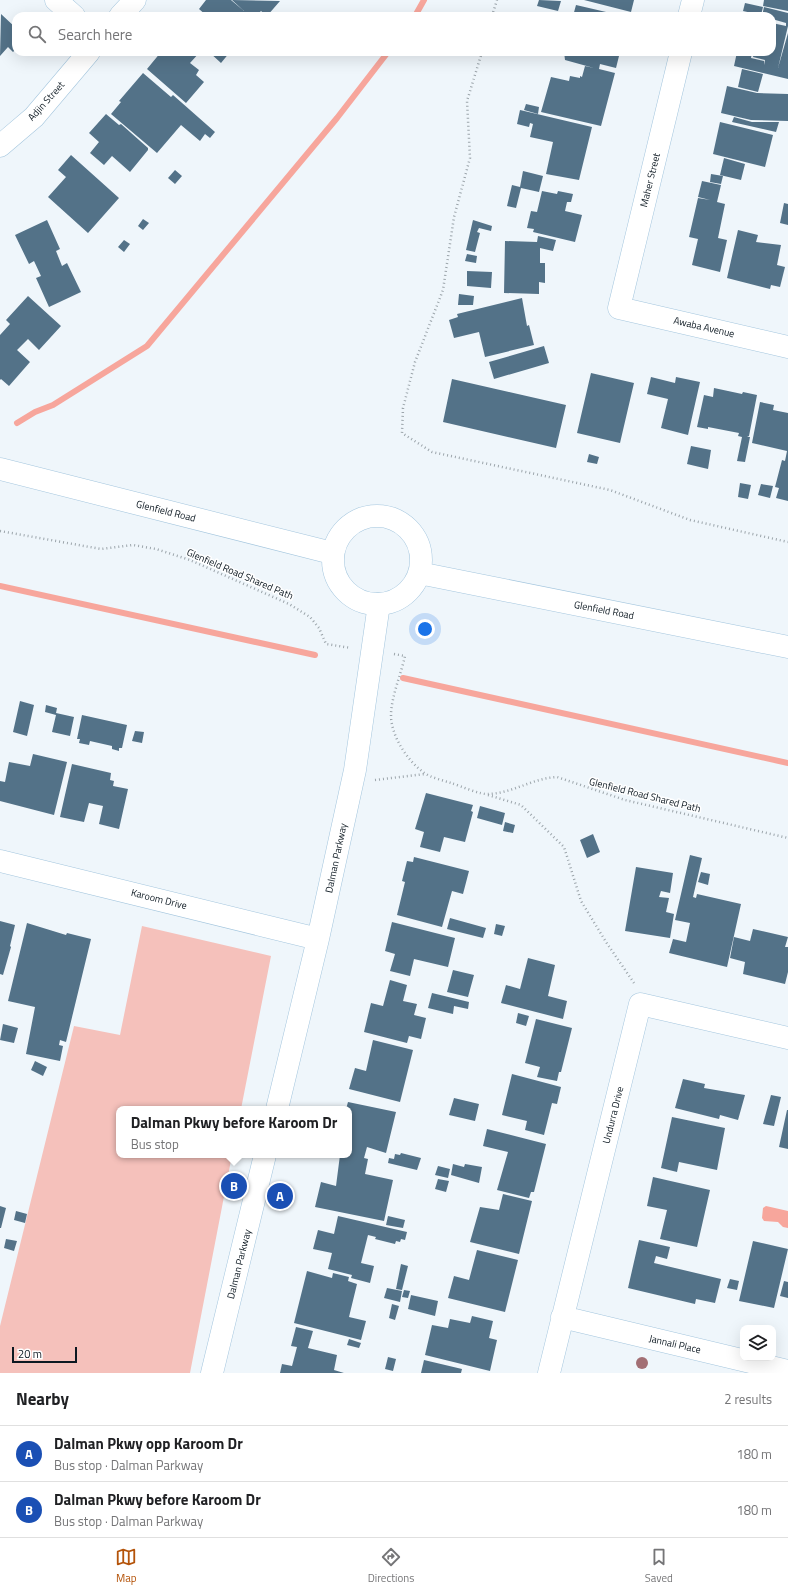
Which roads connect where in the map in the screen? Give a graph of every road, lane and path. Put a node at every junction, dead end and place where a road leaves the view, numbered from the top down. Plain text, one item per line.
1 (56, 0) edge
2 (135, 0) edge
3 (497, 0) edge
4 (693, 0) edge
5 (70, 12) edge
6 (124, 12) edge
7 (493, 12) edge
8 (690, 12) edge
9 (86, 56) edge
10 (481, 56) edge
11 (680, 56) edge
12 (0, 146) edge
13 (619, 308) joint
14 (788, 347) edge
15 (0, 470) edge
16 (0, 531) edge
17 (788, 542) edge
18 (332, 553) junction
19 (419, 573) junction
20 (379, 604) junction
21 (788, 647) edge
22 (372, 651) junction
23 (427, 774) junction
24 (352, 783) junction
25 (488, 794) junction
26 (788, 838) edge
27 (0, 861) edge
28 (318, 939) junction
29 (640, 1004) junction
30 (788, 1038) edge
31 (278, 1106) edge
32 (264, 1158) edge
33 (562, 1317) junction
34 (788, 1371) edge
35 (212, 1373) edge
36 (549, 1373) edge

1 - 5 street
2 - 6 street
3 - 7 path
4 - 8 street
9 - 12 street, Adjin Street
10 - 17 path
11 - 13 street, Maher Street
13 - 14 street, Awaba Avenue
15 - 18 street, Glenfield Road
16 - 22 path, Glenfield Road Shared Path
18 - 19 street
18 - 20 street
19 - 20 street
19 - 21 street, Glenfield Road
20 - 22 street, Dalman Parkway
22 - 23 path, Glenfield Road Shared Path
22 - 24 street, Dalman Parkway
23 - 24 path
23 - 25 path, Glenfield Road Shared Path
24 - 28 street, Dalman Parkway
25 - 26 path, Glenfield Road Shared Path
25 - 29 path
27 - 28 street, Karoom Drive
28 - 31 street, Dalman Parkway
29 - 30 street
29 - 33 street, Undurra Drive
32 - 35 street, Dalman Parkway
33 - 34 street, Jannali Place
33 - 36 street, Undurra Drive

